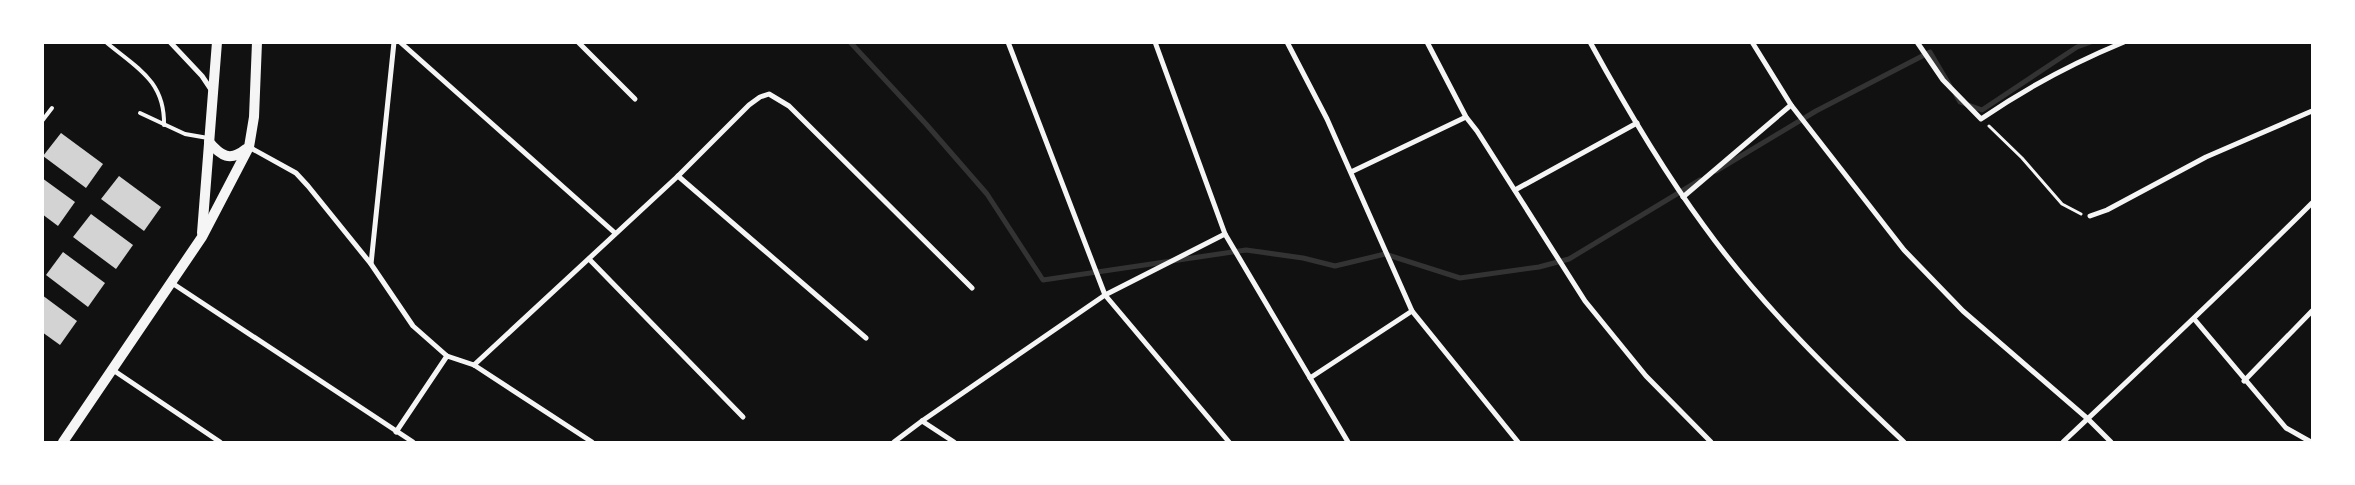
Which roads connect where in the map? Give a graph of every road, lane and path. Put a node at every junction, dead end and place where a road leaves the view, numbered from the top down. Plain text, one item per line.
1 (170, 42) edge
2 (217, 42) edge
3 (394, 42) edge
4 (400, 42) edge
5 (578, 42) edge
6 (1008, 42) edge
7 (1156, 42) edge
8 (1287, 42) edge
9 (1426, 42) edge
10 (1590, 42) edge
11 (1752, 42) edge
12 (1917, 42) edge
13 (2124, 42) edge
14 (107, 43) edge
15 (254, 45) edge
16 (213, 92) junction
17 (635, 99) dead end
18 (1791, 105) junction
19 (52, 108) dead end
20 (2312, 111) edge
21 (140, 114) dead end
22 (1466, 117) junction
23 (1981, 119) junction
24 (42, 121) edge
25 (1637, 122) junction
26 (164, 125) junction
27 (209, 140) junction
28 (249, 147) junction
29 (1352, 172) junction
30 (678, 176) junction
31 (1515, 190) junction
32 (1683, 197) junction
33 (2312, 203) edge
34 (2090, 216) joint
35 (615, 233) junction
36 (1225, 234) junction
37 (202, 237) junction
38 (589, 259) junction
39 (371, 264) junction
40 (172, 283) junction
41 (972, 288) dead end
42 (1105, 295) junction
43 (1412, 310) junction
44 (2312, 312) edge
45 (2195, 320) junction
46 (866, 338) dead end
47 (447, 356) junction
48 (474, 365) junction
49 (113, 370) junction
50 (1310, 378) junction
51 (2244, 380) junction
52 (743, 417) dead end
53 (2088, 419) junction
54 (922, 421) junction
55 (396, 432) junction
56 (63, 442) edge
57 (220, 442) edge
58 (413, 442) edge
59 (592, 442) edge
60 (894, 442) edge
61 (954, 442) edge
62 (1229, 442) edge
63 (1348, 442) edge
64 (1518, 442) edge
65 (1711, 442) edge
66 (1904, 442) edge
67 (2063, 442) edge
68 (2111, 442) edge
69 (2311, 442) edge

1 - 16 street
2 - 16 main road
3 - 39 street
4 - 35 street
5 - 17 street
6 - 42 street
7 - 36 street
8 - 29 street
9 - 22 street
10 - 25 street
11 - 18 street
12 - 23 street
13 - 23 street
14 - 26 lane
15 - 28 main road
16 - 27 main road
18 - 32 street
18 - 53 street
19 - 24 lane
20 - 34 street
21 - 26 lane
22 - 29 street
22 - 31 street
23 - 34 path
25 - 31 street
25 - 32 street
26 - 27 lane
27 - 28 main road
27 - 37 main road
28 - 37 main road
28 - 39 street
29 - 43 street
30 - 35 street
30 - 41 street
30 - 46 street
31 - 65 street
32 - 66 street
33 - 45 street
35 - 38 street
36 - 42 street
36 - 50 street
37 - 40 main road
38 - 48 street
38 - 52 street
39 - 47 street
40 - 49 main road
40 - 55 street
42 - 54 street
42 - 62 street
43 - 50 street
43 - 64 street
44 - 51 street
45 - 51 street
45 - 53 street
47 - 48 street
47 - 55 street
48 - 59 street
49 - 56 main road
49 - 57 street
50 - 63 street
51 - 69 street
53 - 67 street
53 - 68 street
54 - 60 street
54 - 61 street
55 - 58 street

